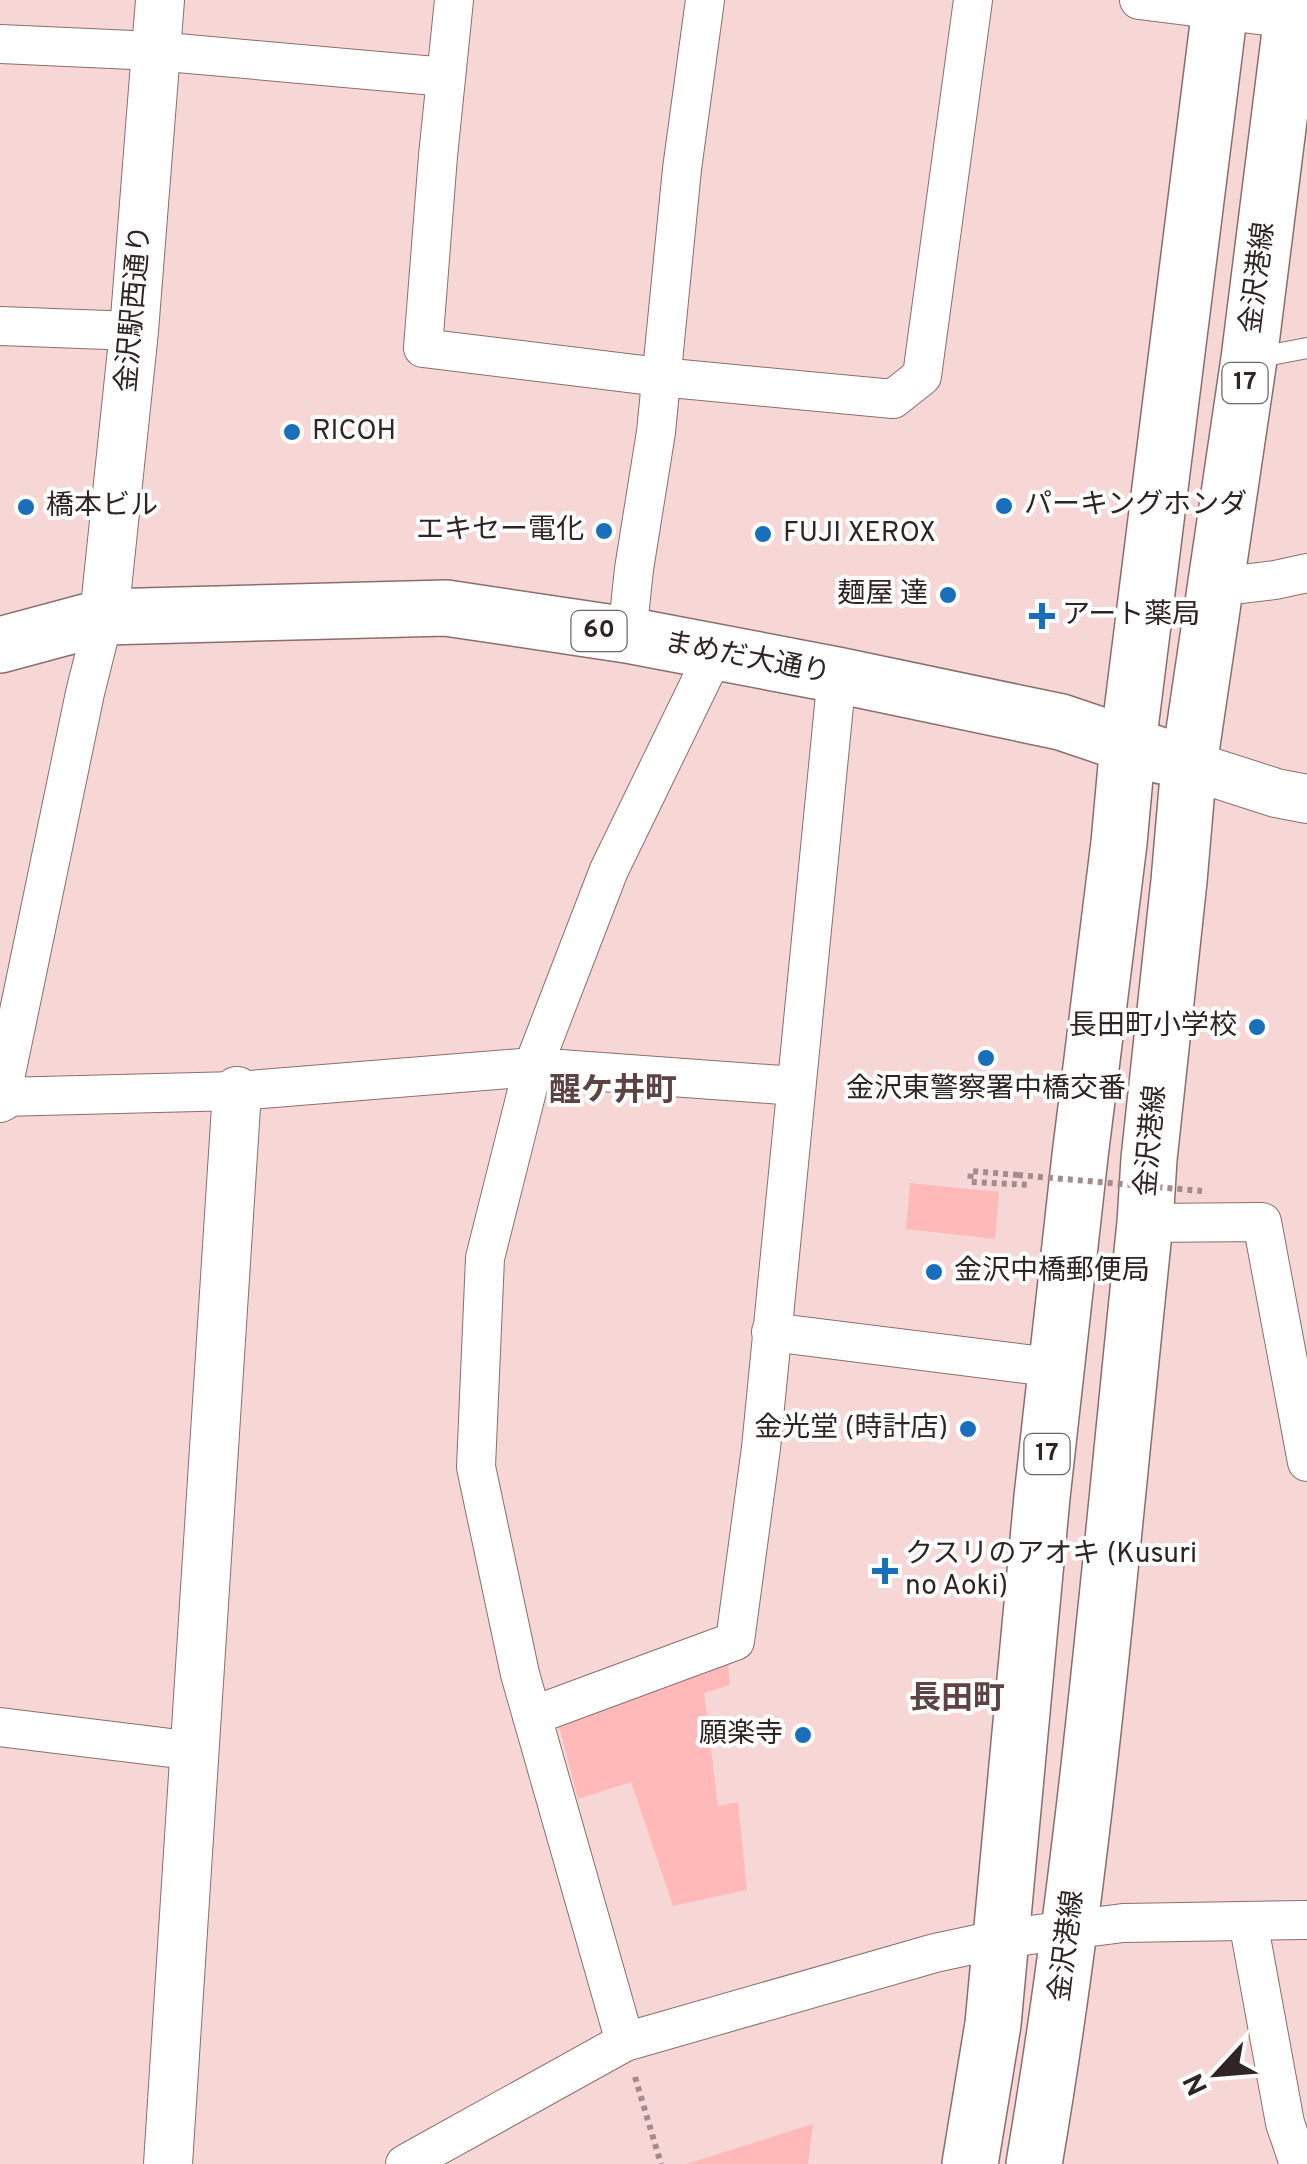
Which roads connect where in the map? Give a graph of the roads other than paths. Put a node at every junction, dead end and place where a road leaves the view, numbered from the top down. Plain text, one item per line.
1 (160, 0) edge
2 (454, 0) edge
3 (705, 0) edge
4 (974, 0) edge
5 (1139, 0) edge
6 (1220, 5) edge
7 (1293, 9) edge
8 (0, 44) edge
9 (155, 51) junction
10 (446, 77) junction
11 (0, 326) edge
12 (134, 330) junction
13 (1307, 348) edge
14 (1248, 359) junction
15 (660, 377) junction
16 (1307, 573) edge
17 (1216, 587) junction
18 (104, 617) junction
19 (627, 636) junction
20 (0, 645) edge
21 (714, 654) junction
22 (837, 675) junction
23 (1128, 744) junction
24 (1189, 765) junction
25 (1307, 799) edge
26 (533, 1067) junction
27 (796, 1086) junction
28 (237, 1091) junction
29 (0, 1099) edge
30 (1144, 1223) junction
31 (772, 1332) junction
32 (1058, 1368) junction
33 (1307, 1462) edge
34 (532, 1716) junction
35 (0, 1728) edge
36 (195, 1752) junction
37 (1248, 1920) junction
38 (1307, 1920) edge
39 (1070, 1928) junction
40 (1000, 1940) junction
41 (625, 2042) junction
42 (1296, 2121) edge
43 (168, 2164) edge
44 (405, 2164) edge
45 (970, 2164) edge
46 (1034, 2164) edge
47 (1298, 2164) edge

1 - 9 street, 金沢駅西通り
2 - 10 street
3 - 15 street
4 - 15 street
5 - 6 street
6 - 7 street
6 - 23 main road, 17
7 - 14 main road, 金沢港線 / 17
8 - 9 street
9 - 10 street
9 - 12 street, 金沢駅西通り
10 - 15 street
11 - 12 street
12 - 18 street, 金沢駅西通り
13 - 14 lane
14 - 17 main road, 金沢港線 / 17
15 - 19 street
16 - 17 street
17 - 24 main road, 金沢港線 / 17
18 - 19 main road, まめだ大通り / 60
18 - 20 main road, まめだ大通り / 60
18 - 29 street
19 - 21 main road, まめだ大通り / 60
21 - 22 main road, まめだ大通り / 60
21 - 26 street
22 - 23 main road, まめだ大通り / 60
22 - 27 street
23 - 24 main road, まめだ大通り / 60
23 - 32 main road, 17
24 - 25 street
24 - 30 main road, 金沢港線 / 17
26 - 27 street
26 - 28 street
26 - 34 street
27 - 31 street
28 - 29 street
28 - 36 street
30 - 33 street
30 - 39 main road, 金沢港線 / 17
31 - 32 street
31 - 34 street
32 - 40 main road, 17
34 - 41 street
35 - 36 street
36 - 43 street
37 - 38 street
37 - 39 street
37 - 42 street
39 - 40 street
39 - 46 main road, 金沢港線 / 17
40 - 41 street
40 - 45 main road, 17
41 - 44 street
42 - 47 street

